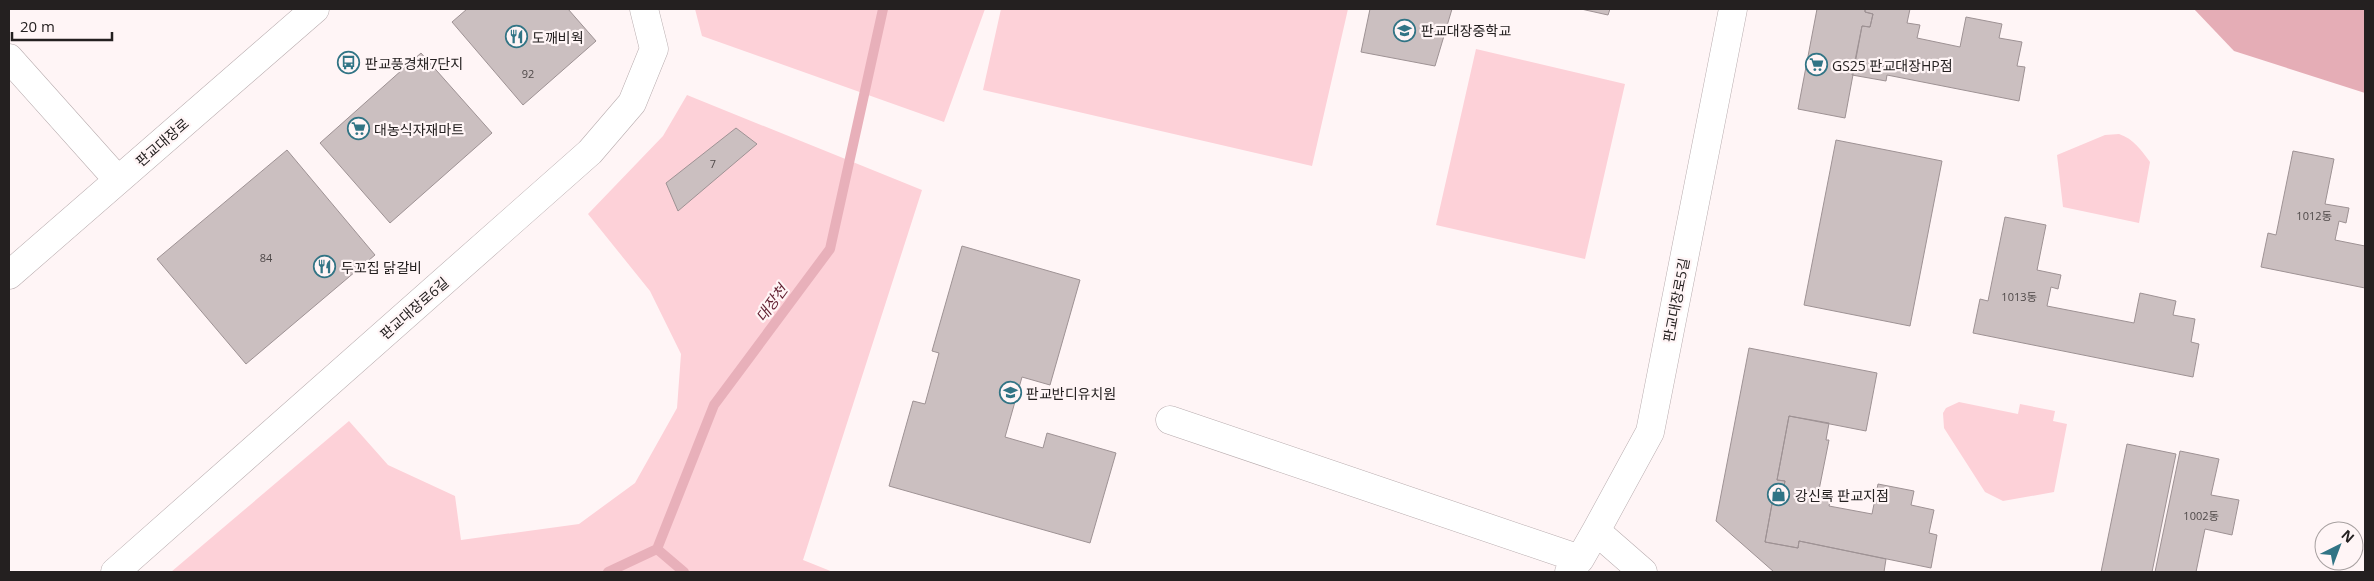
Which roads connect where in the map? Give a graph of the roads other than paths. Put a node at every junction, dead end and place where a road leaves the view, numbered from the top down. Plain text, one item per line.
1 (315, 9) edge
2 (644, 9) edge
3 (1733, 9) edge
4 (9, 58) edge
5 (118, 180) junction
6 (9, 275) edge
7 (1170, 420) dead end
8 (1596, 531) junction
9 (1574, 566) edge
10 (115, 572) edge
11 (1644, 572) edge

1 - 5 street, 판교대장로
2 - 10 street, 판교대장로6길
3 - 8 street, 판교대장로5길
4 - 5 street
5 - 6 street, 판교대장로
7 - 9 street
8 - 9 street, 판교대장로5길
8 - 11 street

